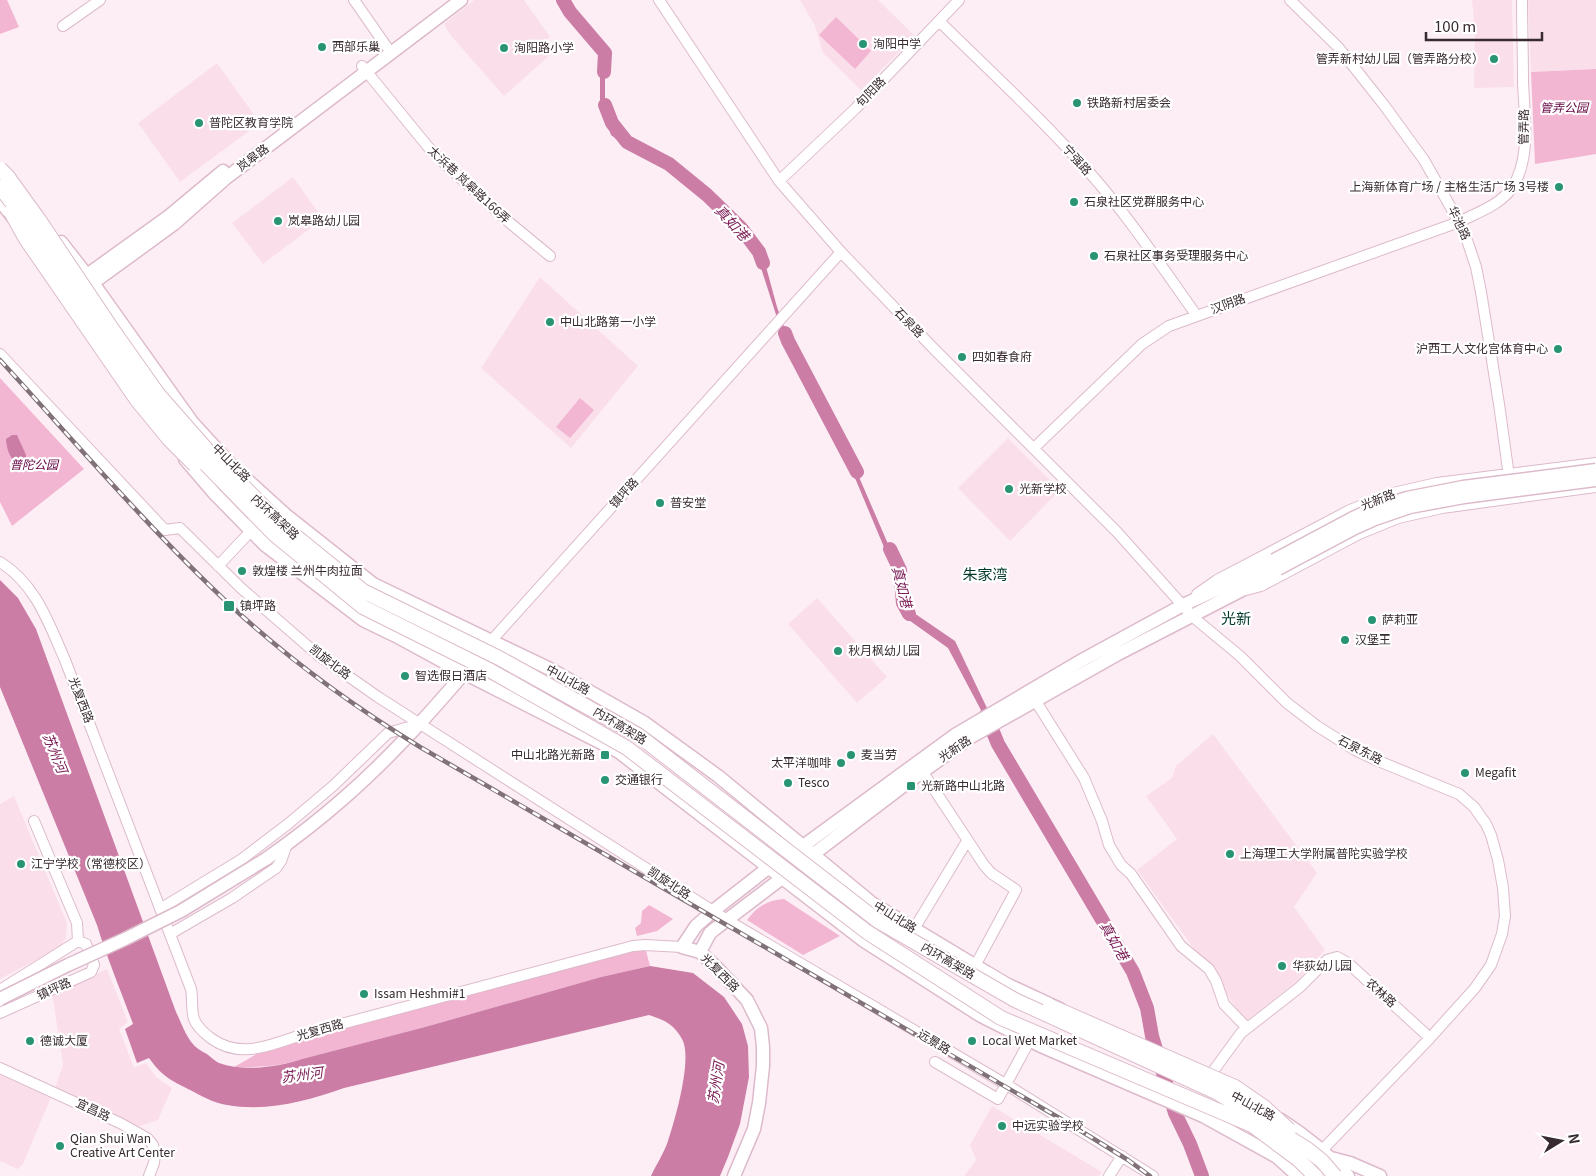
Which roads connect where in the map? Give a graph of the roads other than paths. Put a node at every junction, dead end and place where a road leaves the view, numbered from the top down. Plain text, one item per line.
1 (100, 0) edge
2 (354, 0) edge
3 (450, 0) edge
4 (462, 0) edge
5 (659, 0) edge
6 (959, 0) edge
7 (1290, 0) edge
8 (1522, 0) edge
9 (939, 21) junction
10 (63, 26) dead end
11 (389, 50) junction
12 (364, 69) junction
13 (0, 163) edge
14 (0, 169) edge
15 (779, 181) junction
16 (0, 187) edge
17 (0, 192) edge
18 (0, 201) edge
19 (1460, 222) junction
20 (841, 252) junction
21 (550, 256) dead end
22 (90, 280) junction
23 (66, 295) junction
24 (1197, 316) junction
25 (0, 354) edge
26 (1034, 448) junction
27 (1596, 463) edge
28 (1596, 470) edge
29 (1509, 474) junction
30 (1596, 480) edge
31 (1596, 487) edge
32 (1512, 498) junction
33 (252, 527) junction
34 (0, 562) edge
35 (1276, 564) junction
36 (291, 565) joint
37 (218, 566) junction
38 (1242, 590) junction
39 (1183, 605) junction
40 (1193, 616) junction
41 (492, 641) junction
42 (464, 673) junction
43 (1035, 700) junction
44 (1020, 702) junction
45 (985, 723) junction
46 (420, 724) junction
47 (922, 771) junction
48 (34, 821) dead end
49 (967, 841) junction
50 (287, 844) junction
51 (803, 846) junction
52 (814, 854) junction
53 (768, 868) junction
54 (781, 879) junction
55 (160, 908) junction
56 (713, 911) junction
57 (727, 920) junction
58 (914, 929) junction
59 (170, 934) junction
60 (78, 941) junction
61 (682, 947) junction
62 (700, 952) junction
63 (975, 966) junction
64 (988, 974) junction
65 (0, 990) edge
66 (0, 999) edge
67 (0, 1013) edge
68 (1247, 1028) junction
69 (1430, 1038) junction
70 (1030, 1040) junction
71 (935, 1062) dead end
72 (0, 1068) edge
73 (1206, 1081) junction
74 (1006, 1085) junction
75 (1122, 1156) junction
76 (1325, 1156) junction
77 (149, 1176) edge
78 (734, 1176) edge
79 (1109, 1176) edge
80 (1153, 1176) edge
81 (1298, 1176) edge
82 (1315, 1176) edge
83 (1336, 1176) edge
84 (1348, 1176) edge
85 (1380, 1176) edge

1 - 10 street
2 - 11 street
3 - 11 main road, 岚皋路
4 - 11 main road, 岚皋路
5 - 15 street, 石泉路
6 - 9 street, 旬阳路
7 - 19 street, 华池路
8 - 19 street, 管弄路
9 - 15 street, 旬阳路
9 - 24 street, 宁强路
11 - 12 main road, 岚皋路
12 - 21 street, 太浜巷 岚皋路166弄
12 - 22 main road, 岚皋路
13 - 22 main road, 中山北路
14 - 76 highway, 内环高架路, bridge
15 - 20 street, 石泉路
16 - 82 highway, 内环高架路, bridge
17 - 33 highway, bridge
18 - 23 main road
19 - 24 street, 汉阴路
19 - 29 street, 华池路
20 - 26 street, 石泉路
20 - 41 street, 镇坪路
22 - 23 main road, 岚皋路
22 - 41 main road, 中山北路
23 - 33 main road
24 - 26 street, 汉阴路
25 - 37 street, 凯旋北路
26 - 39 street, 石泉路
27 - 29 street, 光新路
28 - 35 main road, 光新路, bridge
29 - 32 street, 华池路
29 - 39 street, 光新路
30 - 35 main road, 光新路, bridge
31 - 32 street, 光新路
32 - 38 street, 光新路
33 - 36 highway
33 - 37 street
34 - 55 street, 光复西路
35 - 38 main road, 光新路
35 - 39 main road, 光新路
36 - 42 main road
37 - 46 street, 凯旋北路
38 - 40 main road, 光新路
39 - 40 street, 石泉路
39 - 44 main road, 光新路
40 - 43 main road, 光新路
40 - 69 street, 石泉东路
41 - 42 main road, 镇坪路
41 - 51 main road, 中山北路
42 - 46 main road, 镇坪路
42 - 53 main road
43 - 44 main road, 光新路
43 - 68 street
44 - 45 main road, 光新路
45 - 47 main road, 光新路
45 - 51 main road, 光新路
46 - 50 main road, 镇坪路
46 - 55 street
46 - 56 street, 凯旋北路
47 - 49 street
47 - 52 main road, 光新路
48 - 60 street, 镇坪路
49 - 58 street
49 - 63 street
50 - 59 street
50 - 66 main road, 镇坪路, bridge
51 - 52 main road, 中山北路
51 - 53 main road, 光新路
52 - 54 main road, 光新路
52 - 58 main road, 中山北路
53 - 54 main road
53 - 56 main road, 光新路
54 - 57 main road, 光新路
54 - 70 main road
55 - 59 street, 光复西路
56 - 57 street, 远景路
56 - 61 main road, 光新路
57 - 62 main road, 光新路
57 - 74 street, 远景路
58 - 63 main road, 中山北路
59 - 61 street, 光复西路
60 - 65 street, 镇坪路
60 - 67 street, 镇坪路
61 - 62 main road, 光复西路
62 - 78 main road, 光复西路
63 - 64 main road, 中山北路
64 - 73 main road, 中山北路
64 - 76 highway, bridge
68 - 69 street, 农林路
68 - 73 street, 农林路
69 - 76 street
70 - 74 street
70 - 81 main road
71 - 74 street
72 - 77 street, 宜昌路
73 - 76 main road, 中山北路
74 - 75 street, 远景路
75 - 79 street
75 - 80 street, 远景路
76 - 81 street
76 - 83 highway, 内环高架路, bridge
76 - 84 main road, 中山北路
76 - 85 main road, 中山北路

